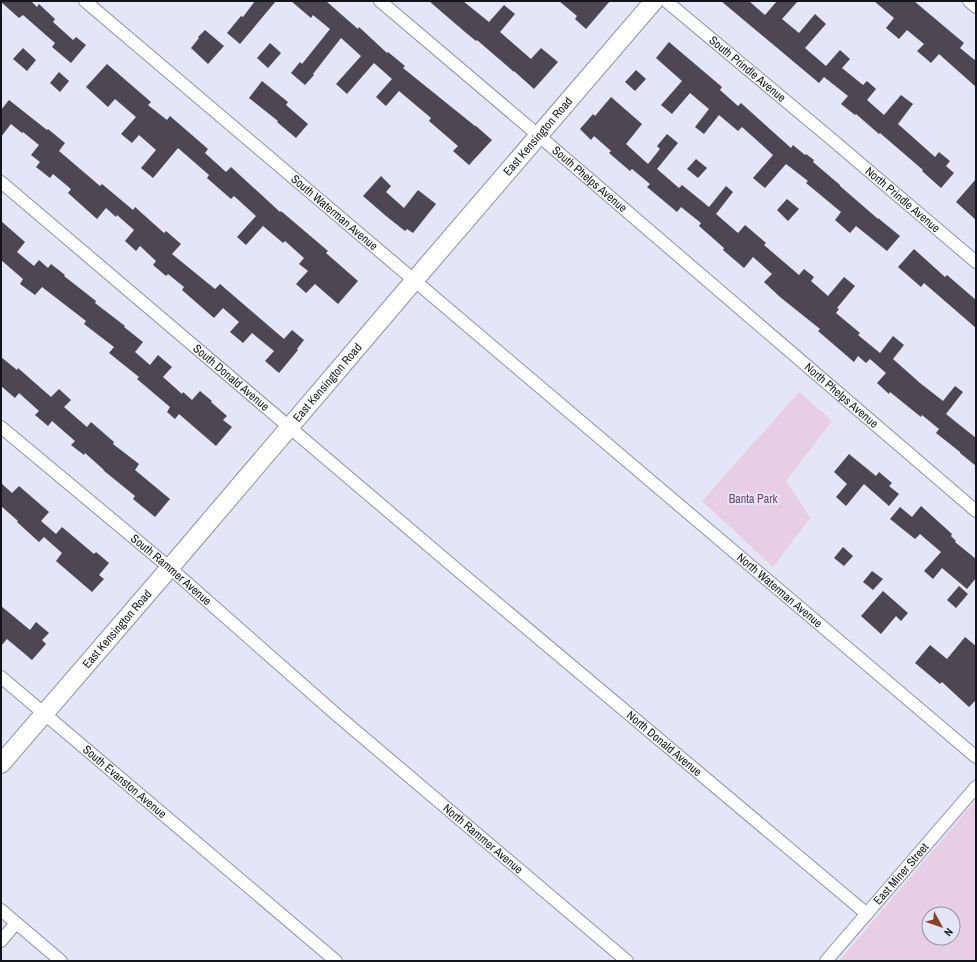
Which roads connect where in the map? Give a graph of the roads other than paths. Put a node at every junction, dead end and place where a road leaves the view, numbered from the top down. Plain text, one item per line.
1 (85, 1) edge
2 (380, 1) edge
3 (654, 1) edge
4 (666, 1) edge
5 (538, 135) junction
6 (829, 137) joint
7 (1, 182) edge
8 (976, 262) edge
9 (707, 280) joint
10 (414, 281) junction
11 (584, 424) joint
12 (1, 427) edge
13 (289, 427) junction
14 (976, 510) edge
15 (170, 568) junction
16 (461, 573) joint
17 (1, 677) edge
18 (44, 714) junction
19 (338, 716) joint
20 (976, 757) edge
21 (1, 764) edge
22 (976, 787) edge
23 (1, 910) edge
24 (867, 914) junction
25 (16, 923) junction
26 (1, 942) edge
27 (61, 961) edge
28 (336, 961) edge
29 (627, 961) edge
30 (826, 961) edge

1 - 10 street, South Waterman Avenue
2 - 5 street, South Phelps Avenue
3 - 5 main road, East Kensington Road
4 - 6 street, South Prindle Avenue
5 - 9 street, South Phelps Avenue
5 - 10 main road, East Kensington Road
6 - 8 street, North Prindle Avenue
7 - 13 street, South Donald Avenue
9 - 14 street, North Phelps Avenue
10 - 11 street, South Waterman Avenue
10 - 13 main road, East Kensington Road
11 - 20 street, North Waterman Avenue
12 - 15 street, South Rammer Avenue
13 - 15 main road, East Kensington Road
13 - 16 street, South Donald Avenue
15 - 18 main road, East Kensington Road
15 - 19 street, South Rammer Avenue
16 - 24 street, North Donald Avenue
17 - 18 street, South Evanston Avenue
18 - 21 main road, East Kensington Road
18 - 28 street, South Evanston Avenue
19 - 29 street, North Rammer Avenue
22 - 24 street, East Miner Street
23 - 25 street
24 - 30 street, East Miner Street
25 - 26 street
25 - 27 street

